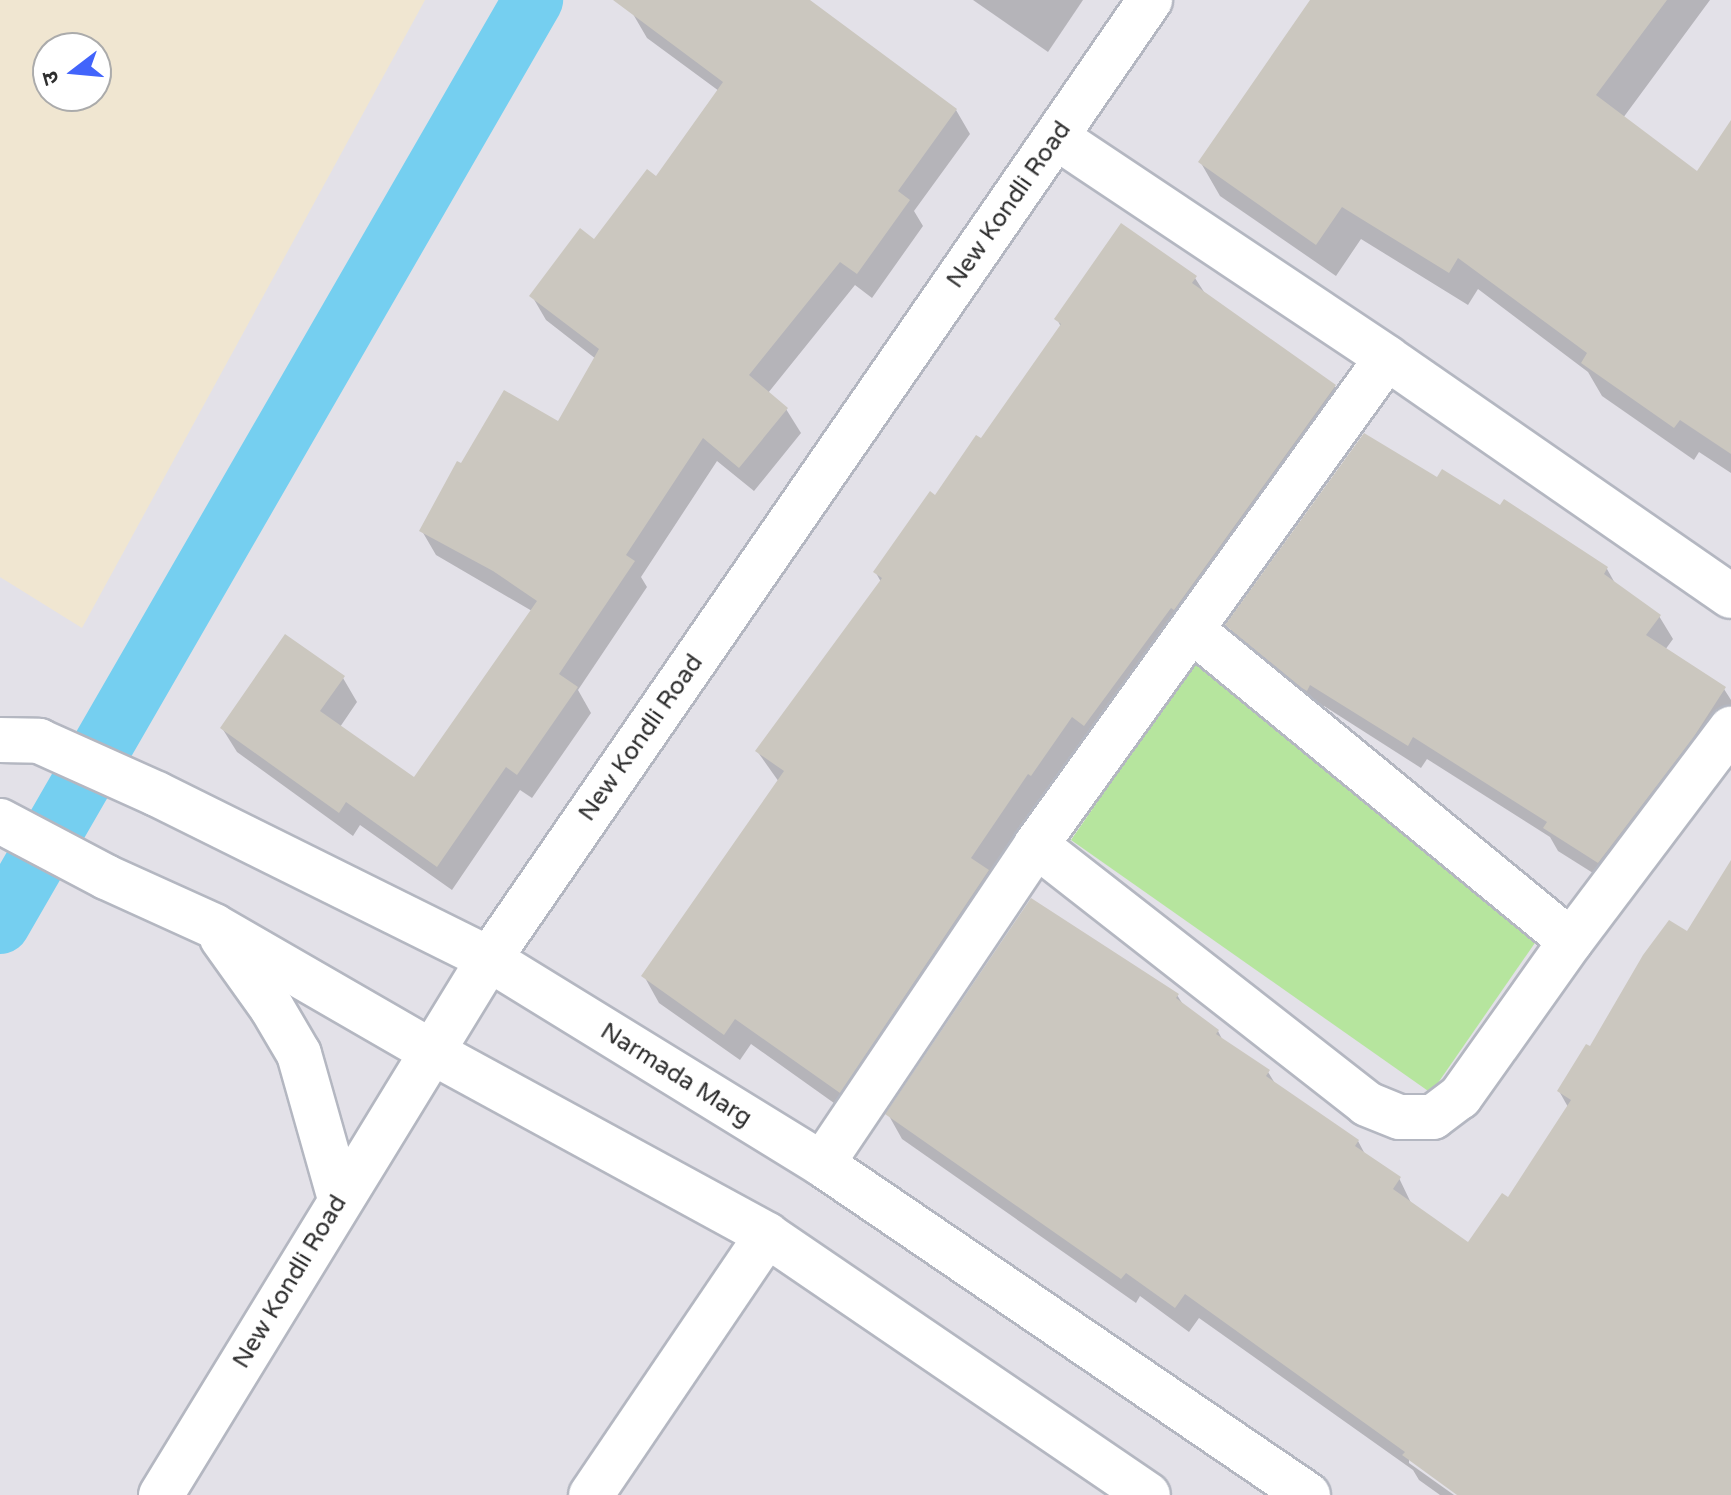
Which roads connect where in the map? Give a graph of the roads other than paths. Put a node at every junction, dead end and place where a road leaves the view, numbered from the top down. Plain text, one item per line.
1 (1150, 0) edge
2 (1056, 137) junction
3 (1387, 358) junction
4 (1731, 596) edge
5 (1192, 630) junction
6 (1731, 729) edge
7 (20, 740) edge
8 (2, 824) edge
9 (1036, 845) junction
10 (214, 926) junction
11 (1571, 941) junction
12 (489, 959) junction
13 (432, 1052) junction
14 (822, 1164) junction
15 (340, 1199) junction
16 (767, 1235) junction
17 (161, 1495) edge
18 (591, 1495) edge
19 (1148, 1495) edge
20 (1308, 1495) edge

1 - 2 street, New Kondli Road
2 - 3 street
2 - 12 street, New Kondli Road
3 - 4 street
3 - 5 street
5 - 9 street
5 - 11 street
6 - 11 street
7 - 12 street, Narmada Marg
8 - 10 street
9 - 11 street
9 - 14 street
10 - 13 street
10 - 15 street
12 - 13 street, New Kondli Road
12 - 14 street, Narmada Marg
13 - 15 street, New Kondli Road
13 - 16 street
14 - 20 street, Narmada Marg
15 - 17 street, New Kondli Road
16 - 18 street
16 - 19 street

